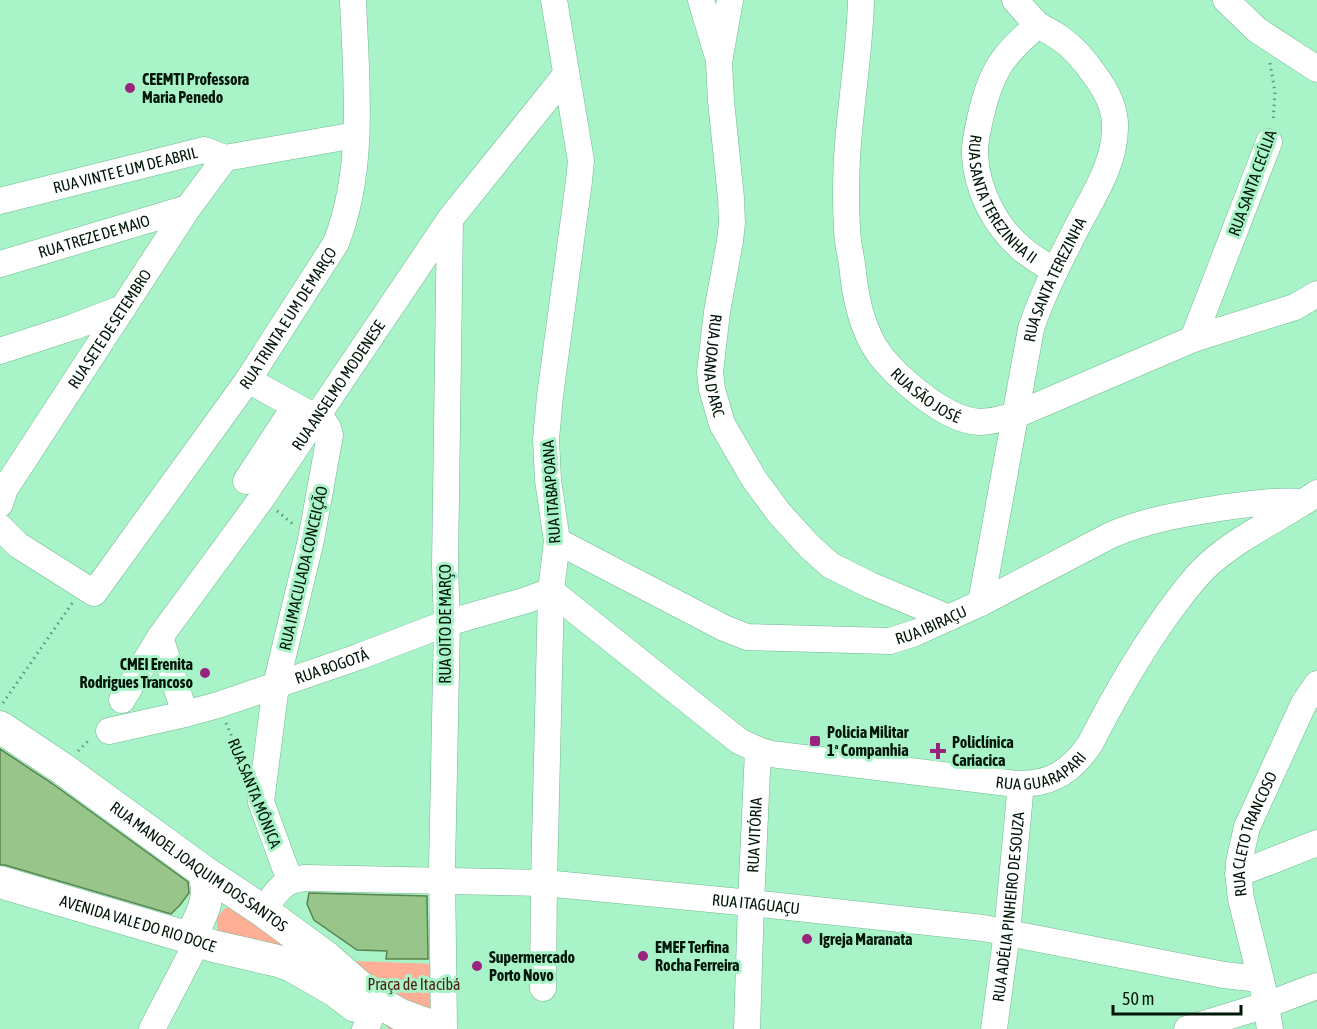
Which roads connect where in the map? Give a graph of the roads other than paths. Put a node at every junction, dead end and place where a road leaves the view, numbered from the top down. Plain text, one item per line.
1 (353, 0) edge
2 (554, 0) edge
3 (701, 0) edge
4 (730, 0) edge
5 (861, 0) edge
6 (1015, 0) edge
7 (1226, 0) edge
8 (1038, 25) junction
9 (719, 62) junction
10 (1317, 69) edge
11 (566, 76) junction
12 (356, 135) junction
13 (1269, 142) road end
14 (225, 158) junction
15 (0, 201) edge
16 (188, 208) junction
17 (450, 219) junction
18 (0, 264) edge
19 (1055, 271) junction
20 (1317, 294) edge
21 (123, 308) junction
22 (1193, 339) junction
23 (0, 351) edge
24 (248, 380) junction
25 (306, 412) junction
26 (1016, 415) junction
27 (246, 480) dead end
28 (1311, 498) edge
29 (0, 504) edge
30 (0, 527) edge
31 (557, 542) junction
32 (551, 591) junction
33 (981, 603) junction
34 (949, 618) junction
35 (447, 623) junction
36 (160, 638) junction
37 (1317, 684) edge
38 (276, 685) junction
39 (122, 700) dead end
40 (186, 714) junction
41 (1307, 722) edge
42 (0, 727) edge
43 (109, 731) dead end
44 (758, 750) junction
45 (1022, 784) junction
46 (261, 802) joint
47 (1317, 843) edge
48 (203, 871) junction
49 (1239, 874) junction
50 (442, 880) junction
51 (290, 881) junction
52 (0, 882) edge
53 (544, 883) junction
54 (751, 903) junction
55 (254, 904) junction
56 (1007, 932) junction
57 (199, 941) junction
58 (1260, 979) junction
59 (1317, 986) edge
60 (543, 988) dead end
61 (1268, 1017) edge
62 (377, 1022) edge
63 (152, 1029) edge
64 (442, 1029) edge
65 (747, 1029) edge
66 (994, 1029) edge
67 (1187, 1029) edge

1 - 12 street, RUA TRINTA E UM DE MARÇO
2 - 11 street, RUA ITABAPOANA
3 - 9 street
4 - 9 street, RUA JOANA D'ARC
5 - 26 street, RUA SÃO JOSÉ
6 - 8 street, RUA SANTA TEREZINHA
7 - 10 street
8 - 19 street, RUA SANTA TEREZINHA
8 - 19 street, RUA SANTA TEREZINHA II
9 - 34 street, RUA JOANA D'ARC
11 - 17 street, RUA ANSELMO MODENESE
11 - 31 street, RUA ITABAPOANA
12 - 14 street, RUA VINTE E UM DE ABRIL
12 - 24 street, RUA TRINTA E UM DE MARÇO
13 - 22 street, RUA SANTA CECÍLIA
14 - 15 street, RUA VINTE E UM DE ABRIL
14 - 16 street, RUA SETE DE SETEMBRO
16 - 18 street, RUA TREZE DE MAIO
16 - 21 street, RUA SETE DE SETEMBRO
17 - 25 street, RUA ANSELMO MODENESE
17 - 35 street, RUA OITO DE MARÇO
19 - 26 street, RUA SANTA TEREZINHA
20 - 22 street, RUA SÃO JOSÉ
21 - 23 street
21 - 29 street, RUA SETE DE SETEMBRO
22 - 26 street, RUA SÃO JOSÉ
24 - 25 street
24 - 30 street, RUA TRINTA E UM DE MARÇO
25 - 27 street
25 - 36 street, RUA ANSELMO MODENESE
25 - 38 street, RUA IMACULADA CONCEIÇÃO
26 - 33 street, RUA SANTA TEREZINHA
28 - 33 street, RUA IBIRAÇU
28 - 45 street, RUA GUARAPARI
31 - 32 street, RUA ITABAPOANA
31 - 34 street, RUA IBIRAÇU
32 - 35 street, RUA BOGOTÁ
32 - 44 street, RUA GUARAPARI
32 - 53 street, RUA ITABAPOANA
33 - 34 street, RUA IBIRAÇU
35 - 38 street, RUA BOGOTÁ
35 - 50 street, RUA OITO DE MARÇO
36 - 39 street, RUA ANSELMO MODENESE
36 - 40 street
37 - 41 street, RUA CLETO TRANCOSO
38 - 40 street, RUA BOGOTÁ
38 - 46 street, RUA IMACULADA CONCEIÇÃO
40 - 43 street, RUA BOGOTÁ
41 - 49 street, RUA CLETO TRANCOSO
42 - 48 main road, RUA MANOEL JOAQUIM DOS SANTOS
44 - 45 street, RUA GUARAPARI
44 - 54 street, RUA VITÓRIA
45 - 56 street, RUA ADÉLIA PINHEIRO DE SOUZA
46 - 51 street, RUA SANTA MÔNICA
47 - 49 street
48 - 55 main road, RUA MANOEL JOAQUIM DOS SANTOS
48 - 57 main road
49 - 58 street, RUA CLETO TRANCOSO
50 - 51 street, RUA ITAGUAÇU
50 - 53 street, RUA ITAGUAÇU
50 - 64 street, RUA OITO DE MARÇO
51 - 55 street
52 - 57 main road, AVENIDA VALE DO RIO DOCE
53 - 54 street, RUA ITAGUAÇU
53 - 60 street, RUA ITABAPOANA
54 - 56 street, RUA ITAGUAÇU
54 - 65 street, RUA VITÓRIA
55 - 57 main road
55 - 62 main road, RUA MANOEL JOAQUIM DOS SANTOS
56 - 58 street, RUA ITAGUAÇU
56 - 66 street, RUA ADÉLIA PINHEIRO DE SOUZA
57 - 62 main road, AVENIDA VALE DO RIO DOCE
57 - 63 street
58 - 61 street, RUA CLETO TRANCOSO
59 - 61 street
61 - 67 street
62 - 64 main road

